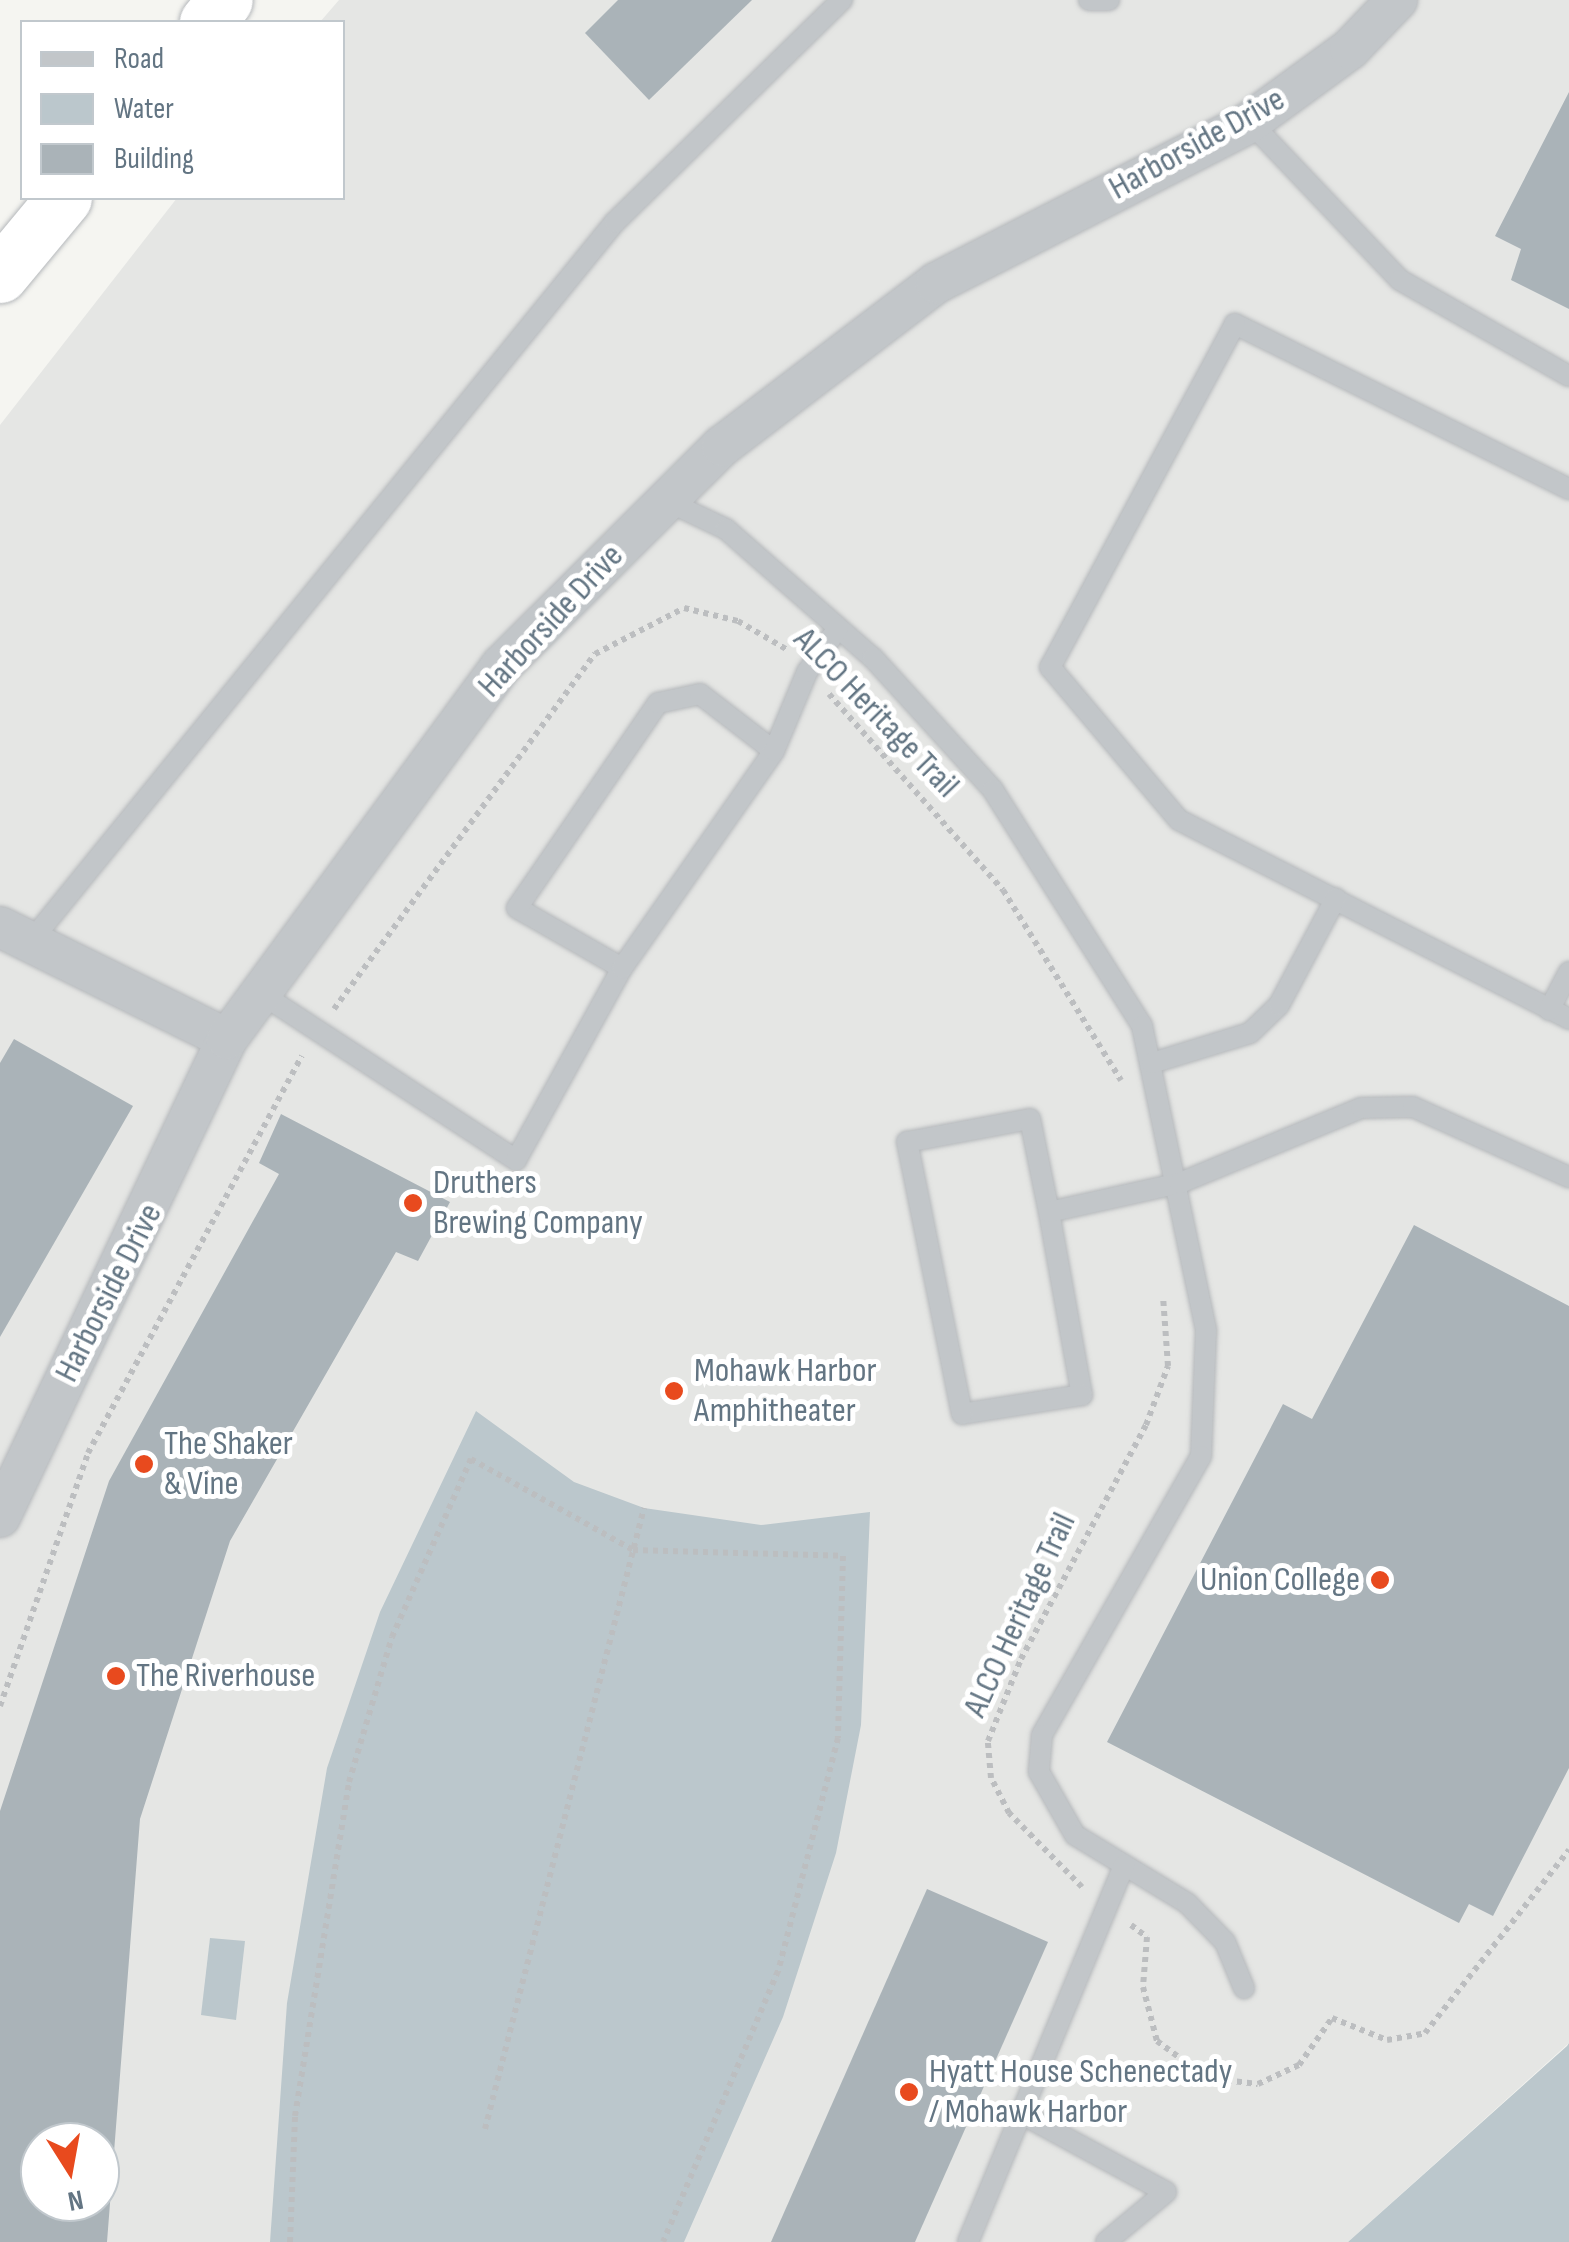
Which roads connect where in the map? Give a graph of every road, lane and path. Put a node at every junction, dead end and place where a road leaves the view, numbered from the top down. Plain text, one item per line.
1 (226, 0) edge
2 (842, 0) edge
3 (1088, 0) edge
4 (1109, 0) edge
5 (1397, 0) edge
6 (209, 20) edge
7 (1250, 122) junction
8 (62, 200) edge
9 (0, 275) edge
10 (1569, 376) edge
11 (1569, 489) edge
12 (666, 501) junction
13 (838, 628) junction
14 (807, 672) junction
15 (774, 751) junction
16 (1336, 898) junction
17 (15, 934) edge
18 (622, 968) junction
19 (1569, 972) edge
20 (260, 993) junction
21 (1549, 1010) junction
22 (332, 1012) dead end
23 (1569, 1019) edge
24 (227, 1039) junction
25 (306, 1050) dead end
26 (1152, 1063) junction
27 (1164, 1108) junction
28 (1569, 1176) edge
29 (1180, 1183) junction
30 (1049, 1212) junction
31 (1162, 1283) dead end
32 (11, 1466) edge
33 (644, 1508) dead end
34 (0, 1516) edge
35 (633, 1550) junction
36 (0, 1706) edge
37 (1569, 1850) edge
38 (1124, 1865) junction
39 (1106, 1907) junction
40 (1244, 1988) dead end
41 (1018, 2112) junction
42 (485, 2129) dead end
43 (290, 2242) edge
44 (663, 2242) edge
45 (968, 2242) edge
46 (1106, 2242) edge

1 - 6 highway
2 - 17 lane
3 - 4 lane
5 - 7 street, Harborside Drive
7 - 10 lane
7 - 12 street, Harborside Drive
8 - 9 highway
11 - 16 lane
12 - 13 lane
12 - 20 street, Harborside Drive
13 - 14 lane
13 - 26 lane
14 - 15 lane
14 - 22 path, ALCO Heritage Trail
14 - 27 path, ALCO Heritage Trail
15 - 18 lane
15 - 18 lane
16 - 21 lane
16 - 26 lane
17 - 24 street
18 - 20 lane
19 - 21 lane
20 - 24 street, Harborside Drive
21 - 23 lane
24 - 32 street, Harborside Drive
25 - 36 path
26 - 27 lane
27 - 29 lane
28 - 29 lane
29 - 30 lane
29 - 38 lane
30 - 30 lane
31 - 39 path, ALCO Heritage Trail
32 - 34 street, Harborside Drive
33 - 35 path
35 - 42 path
35 - 43 path
35 - 44 path
37 - 39 path, ALCO Heritage Trail
38 - 39 lane
38 - 40 lane
39 - 41 lane
41 - 45 lane
41 - 46 lane

